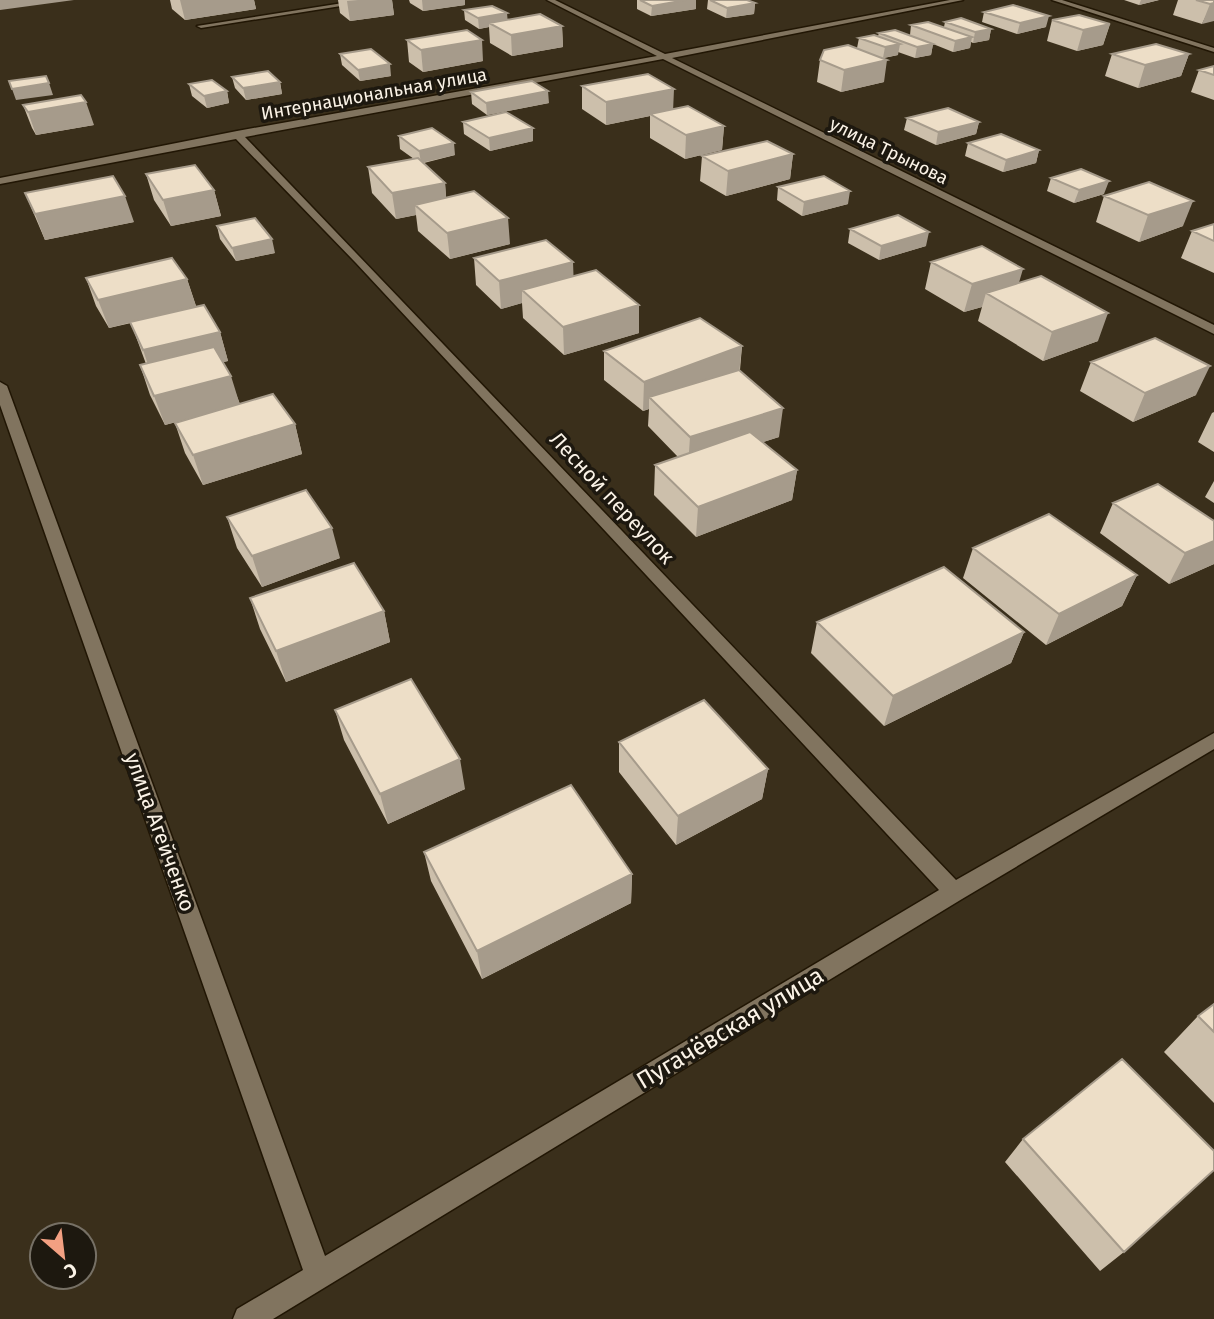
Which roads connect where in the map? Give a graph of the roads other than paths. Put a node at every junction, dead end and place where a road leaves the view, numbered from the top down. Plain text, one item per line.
1 (376, 0) edge
2 (550, 0) edge
3 (960, 0) edge
4 (1055, 0) edge
5 (201, 26) dead end
6 (1214, 50) edge
7 (666, 58) junction
8 (237, 134) junction
9 (0, 181) edge
10 (1214, 330) edge
11 (0, 386) edge
12 (1214, 740) edge
13 (954, 892) junction
14 (319, 1277) junction
15 (247, 1319) edge

1 - 5 street
2 - 7 street, улица Трынова
3 - 7 street, Интернациональная улица
4 - 6 street
7 - 8 street, Интернациональная улица
7 - 10 street, улица Трынова
8 - 9 street, Интернациональная улица
8 - 13 street, Лесной переулок
11 - 14 street, улица Агейченко
12 - 13 street, Пугачёвская улица
13 - 14 street, Пугачёвская улица
14 - 15 street, Пугачёвская улица

